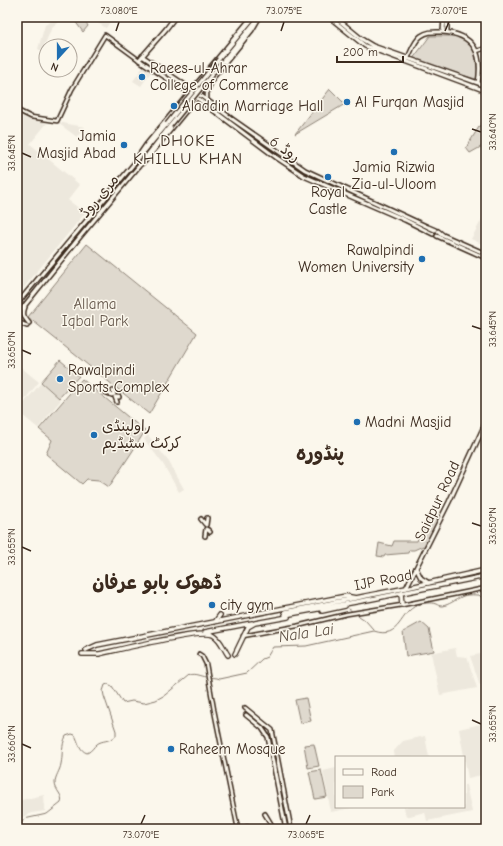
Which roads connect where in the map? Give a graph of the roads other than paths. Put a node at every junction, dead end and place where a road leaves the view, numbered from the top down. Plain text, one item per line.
1 (174, 17) edge
2 (253, 17) edge
3 (329, 17) edge
4 (335, 17) edge
5 (444, 17) edge
6 (447, 17) edge
7 (259, 18) edge
8 (445, 32) junction
9 (486, 48) edge
10 (477, 51) junction
11 (142, 56) junction
12 (139, 60) junction
13 (407, 60) junction
14 (220, 61) junction
15 (480, 68) junction
16 (486, 68) edge
17 (203, 75) junction
18 (212, 80) junction
19 (478, 83) junction
20 (478, 87) junction
21 (486, 87) edge
22 (191, 89) junction
23 (486, 91) edge
24 (188, 93) junction
25 (200, 95) junction
26 (197, 98) junction
27 (207, 101) junction
28 (17, 110) edge
29 (168, 125) junction
30 (134, 164) junction
31 (139, 166) junction
32 (437, 230) junction
33 (435, 235) junction
34 (486, 254) edge
35 (486, 258) edge
36 (26, 303) junction
37 (17, 304) edge
38 (17, 315) edge
39 (17, 322) edge
40 (113, 391) dead end
41 (105, 392) dead end
42 (119, 396) dead end
43 (117, 402) dead end
44 (486, 422) edge
45 (207, 518) dead end
46 (202, 519) dead end
47 (210, 532) dead end
48 (205, 536) dead end
49 (416, 568) junction
50 (486, 570) edge
51 (486, 576) edge
52 (429, 583) junction
53 (406, 588) junction
54 (486, 588) edge
55 (401, 593) junction
56 (356, 598) junction
57 (353, 602) junction
58 (402, 606) junction
59 (220, 615) dead end
60 (215, 622) junction
61 (255, 623) junction
62 (196, 634) junction
63 (243, 636) junction
64 (86, 650) dead end
65 (82, 654) dead end
66 (199, 654) dead end
67 (234, 654) dead end
68 (228, 655) dead end
69 (245, 708) dead end
70 (246, 715) dead end
71 (268, 727) junction
72 (267, 734) junction
73 (286, 802) junction
74 (281, 803) junction
75 (265, 814) dead end
76 (238, 829) edge
77 (272, 829) edge
78 (286, 829) edge
79 (291, 829) edge

1 - 11 main road
2 - 14 main road, مری روڈ
2 - 17 main road
3 - 13 main road
4 - 13 main road
5 - 8 main road
6 - 8 main road
7 - 14 main road, مری روڈ
7 - 18 main road
8 - 10 main road
8 - 13 main road
9 - 10 street
10 - 15 main road
11 - 12 main road
11 - 22 main road, روڈ 6
12 - 24 main road, روڈ 6
12 - 28 street
13 - 19 main road
13 - 20 main road
14 - 29 main road, مری روڈ, bridge
15 - 16 main road
15 - 19 main road
17 - 18 main road
17 - 22 main road
18 - 25 main road
18 - 27 street
19 - 20 main road
19 - 21 main road
20 - 23 main road
22 - 24 main road
22 - 25 main road, روڈ 6
24 - 26 main road, روڈ 6
24 - 30 main road
25 - 26 main road
25 - 27 main road, روڈ 6
26 - 31 main road
26 - 33 main road, روڈ 6
27 - 32 main road, روڈ 6
29 - 30 main road, مری روڈ
29 - 31 main road, مری روڈ
30 - 37 main road, مری روڈ
31 - 36 main road, مری روڈ
32 - 33 main road
32 - 33 main road
32 - 34 main road, روڈ 6
33 - 35 main road, روڈ 6
36 - 38 main road, مری روڈ
36 - 39 main road
40 - 41 main road
42 - 43 main road
44 - 49 main road, Saidpur Road
45 - 46 main road
47 - 48 main road
49 - 52 main road
49 - 53 main road, Saidpur Road
50 - 52 highway, IJP Road
51 - 55 highway, IJP Road
52 - 53 highway, IJP Road
53 - 56 highway, IJP Road
54 - 58 street
55 - 57 highway, IJP Road
55 - 58 highway
56 - 57 highway, IJP Road
56 - 60 highway
57 - 61 highway
58 - 63 street
59 - 60 highway
60 - 64 highway
61 - 62 highway
61 - 63 highway
62 - 65 highway
62 - 68 highway
63 - 67 highway
66 - 76 street
69 - 71 main road
70 - 72 main road
71 - 72 main road
71 - 73 main road
72 - 74 main road
73 - 74 main road
73 - 79 main road
74 - 78 main road
75 - 77 main road

